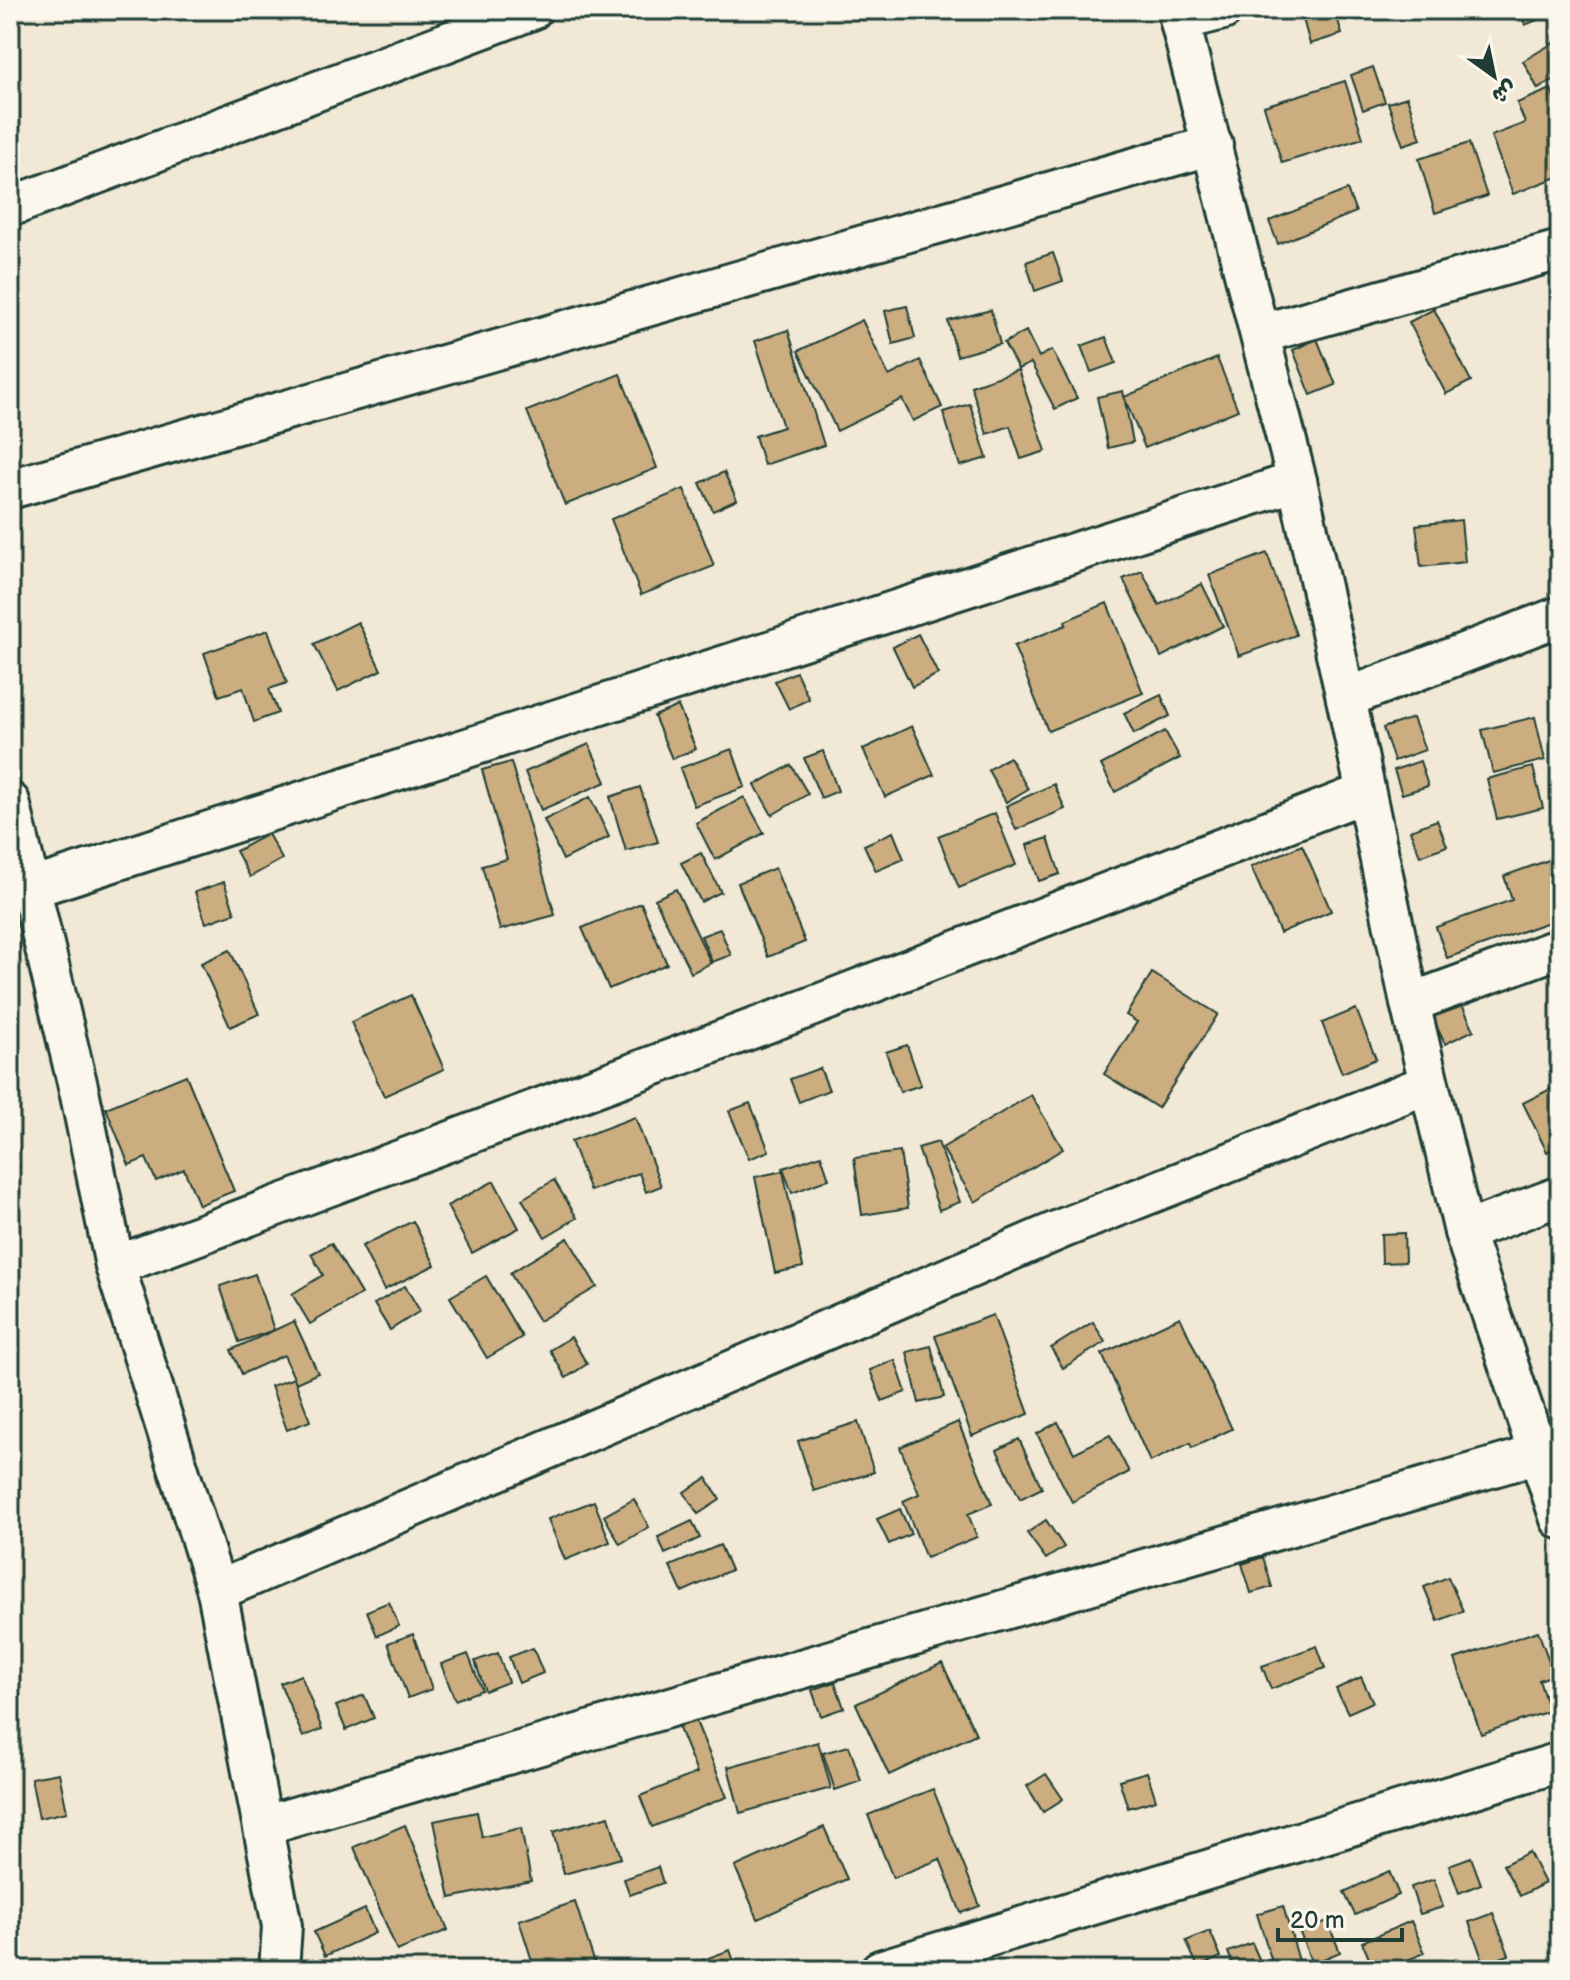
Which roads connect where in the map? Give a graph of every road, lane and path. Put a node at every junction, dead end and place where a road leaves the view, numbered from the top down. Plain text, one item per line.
1 (532, 10) edge
2 (1223, 10) edge
3 (1179, 16) edge
4 (1213, 145) junction
5 (10, 207) edge
6 (1560, 250) edge
7 (1260, 334) junction
8 (1297, 481) junction
9 (10, 489) edge
10 (1560, 616) edge
11 (1346, 698) junction
12 (1364, 793) junction
13 (10, 802) edge
14 (32, 888) junction
15 (1560, 948) edge
16 (1410, 1003) junction
17 (1428, 1084) junction
18 (1560, 1196) edge
19 (1464, 1232) junction
20 (115, 1266) junction
21 (1538, 1454) junction
22 (1558, 1510) edge
23 (217, 1591) junction
24 (1560, 1762) edge
25 (263, 1826) junction
26 (279, 1970) edge
27 (880, 1970) edge

1 - 5 street
2 - 3 street
3 - 4 street
4 - 7 street
4 - 9 street
6 - 7 street
7 - 8 street
8 - 11 street
8 - 14 street
10 - 11 street
11 - 12 street
12 - 16 street
12 - 20 street
13 - 14 street
14 - 20 street
15 - 16 street
16 - 17 street
17 - 19 street
17 - 23 street
18 - 19 street
19 - 21 street
20 - 23 street
21 - 22 street
21 - 25 street
23 - 25 street
24 - 27 street
25 - 26 street

